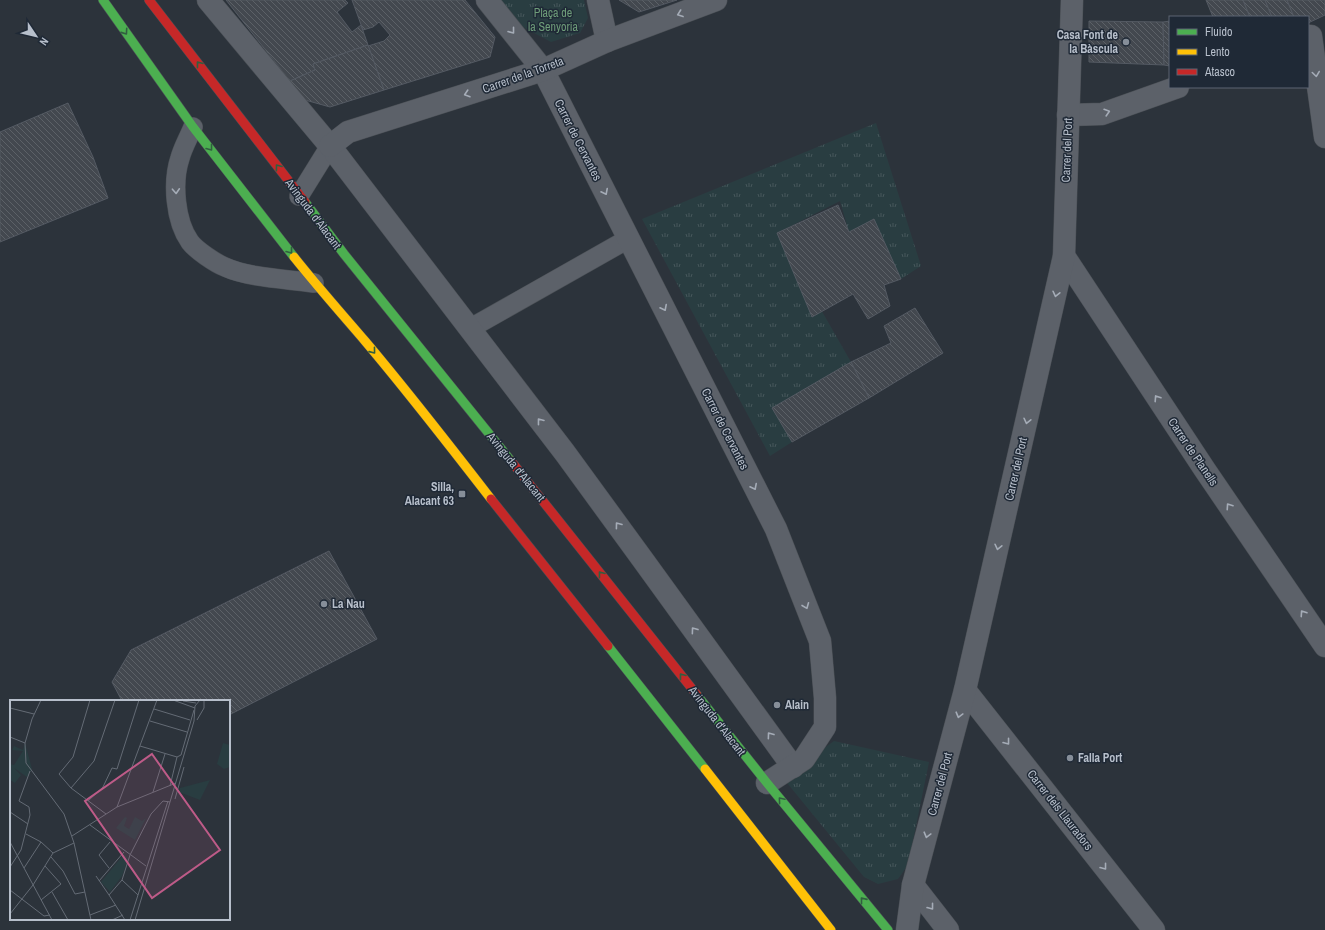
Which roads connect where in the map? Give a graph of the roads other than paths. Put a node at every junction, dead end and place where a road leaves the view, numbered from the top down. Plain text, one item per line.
1 (103, 0) edge
2 (149, 0) edge
3 (208, 0) edge
4 (487, 0) edge
5 (598, 0) edge
6 (716, 0) edge
7 (1072, 0) edge
8 (1315, 34) edge
9 (607, 41) junction
10 (543, 70) junction
11 (1175, 88) edge
12 (1068, 115) junction
13 (193, 127) junction
14 (1325, 137) edge
15 (330, 146) junction
16 (299, 196) junction
17 (628, 239) junction
18 (1064, 256) junction
19 (314, 283) junction
20 (469, 329) junction
21 (1325, 646) edge
22 (966, 690) junction
23 (793, 767) junction
24 (767, 783) junction
25 (914, 885) junction
26 (831, 930) edge
27 (888, 930) edge
28 (907, 930) edge
29 (948, 930) edge
30 (1154, 930) edge

1 -> 13 main road
16 -> 2 main road, Avinguda d'Alacant
3 - 15 street
4 -> 10 street
5 - 9 street
6 -> 9 street, Carrer de la Torreta
7 - 12 street, Carrer del Port
8 -> 14 street
9 - 10 street, Carrer de la Torreta
10 -> 15 street, Carrer de la Torreta
10 -> 17 street, Carrer de Cervantes
12 -> 11 street
12 - 18 street, Carrer del Port
13 -> 19 main road
13 -> 19 lane
15 - 16 lane
15 - 20 street
24 -> 16 main road, Avinguda d'Alacant
17 - 20 lane
17 -> 23 street, Carrer de Cervantes
21 -> 18 street, Carrer de Planells
18 -> 22 street, Carrer del Port
19 -> 26 main road
23 -> 20 street
22 -> 25 street, Carrer del Port
22 -> 30 street, Carrer dels Llauradors
23 - 24 street, Carrer de Cervantes
27 -> 24 main road, Avinguda d'Alacant
25 - 28 street, Carrer del Port
25 -> 29 street

